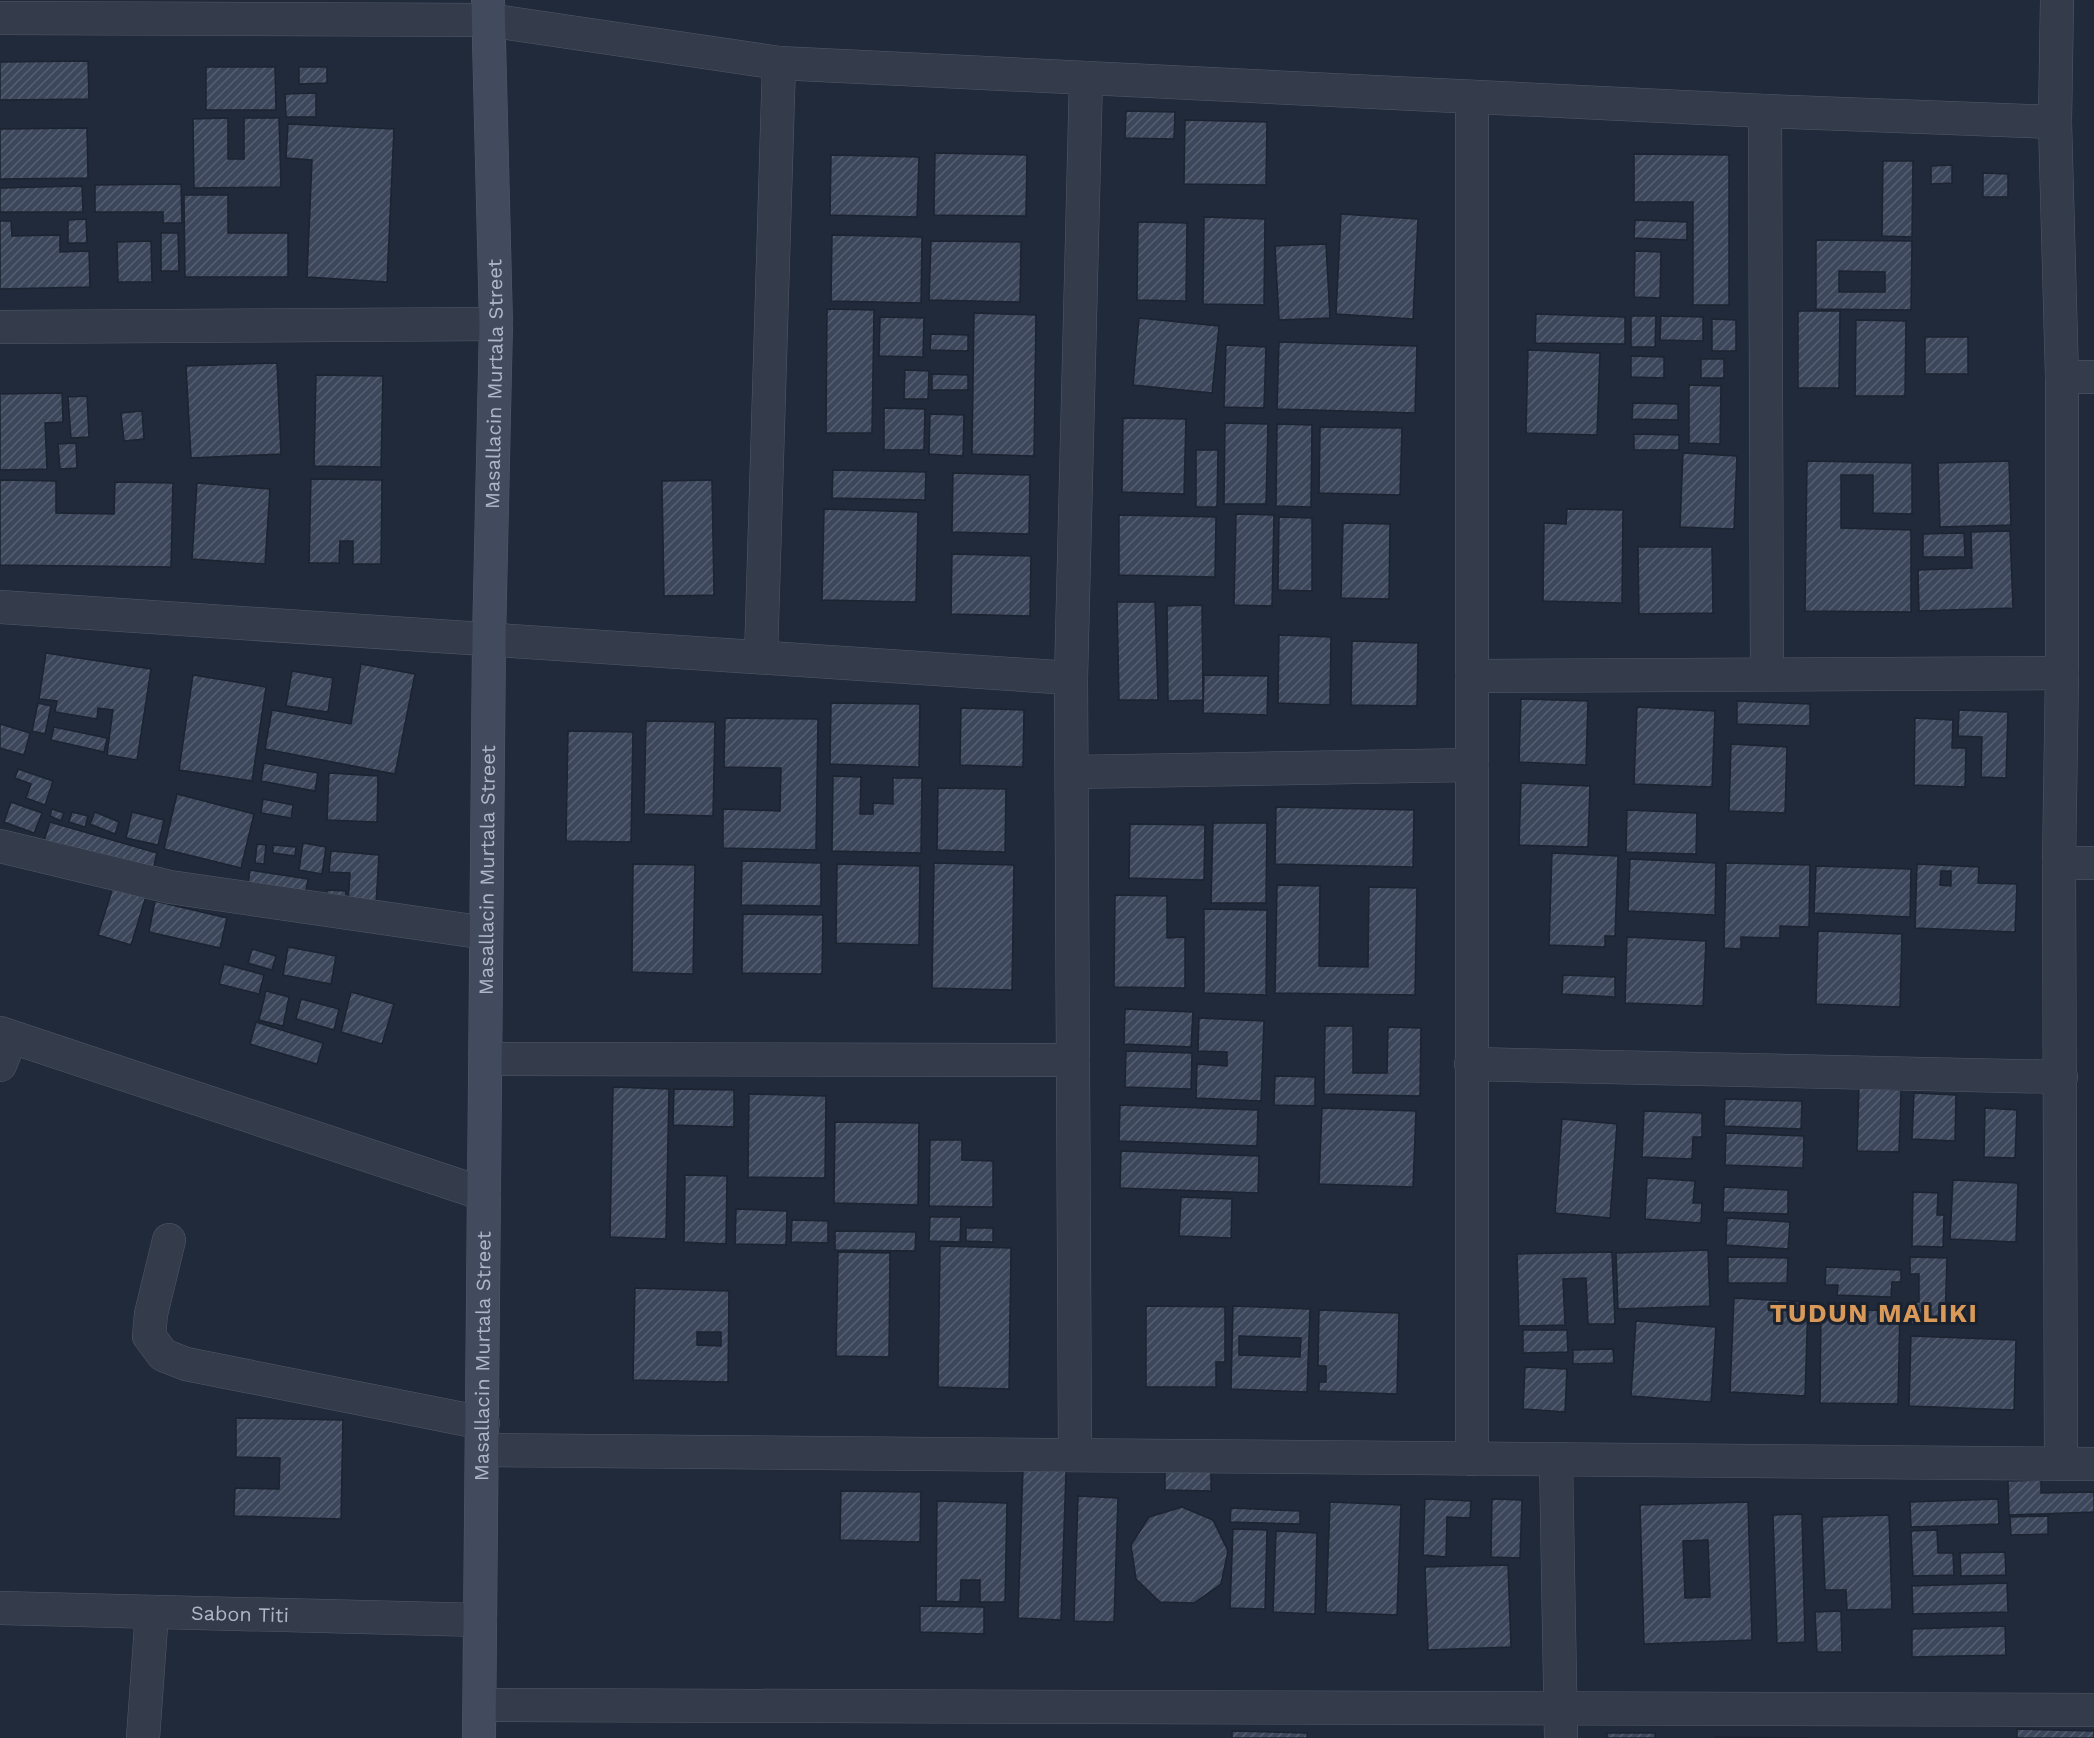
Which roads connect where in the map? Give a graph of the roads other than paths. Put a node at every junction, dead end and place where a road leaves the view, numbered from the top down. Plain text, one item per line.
1 (2057, 0) edge
2 (488, 10) edge
3 (0, 18) edge
4 (779, 63) junction
5 (1086, 78) junction
6 (1472, 97) junction
7 (1765, 111) junction
8 (2055, 122) junction
9 (496, 324) junction
10 (0, 327) edge
11 (2078, 377) edge
12 (0, 607) edge
13 (489, 640) junction
14 (760, 656) junction
15 (2062, 673) junction
16 (1767, 674) junction
17 (1472, 676) junction
18 (1071, 678) junction
19 (1472, 765) junction
20 (1072, 772) junction
21 (0, 846) edge
22 (2059, 863) junction
23 (2094, 863) edge
24 (486, 933) junction
25 (4, 1045) edge
26 (485, 1059) junction
27 (1073, 1060) junction
28 (1471, 1064) junction
29 (2061, 1077) junction
30 (484, 1194) junction
31 (169, 1240) dead end
32 (482, 1436) junction
33 (1075, 1455) junction
34 (1472, 1459) junction
35 (1556, 1460) junction
36 (2061, 1464) junction
37 (2094, 1464) edge
38 (0, 1608) edge
39 (152, 1612) junction
40 (480, 1620) junction
41 (480, 1705) junction
42 (2094, 1710) edge
43 (1561, 1723) edge
44 (143, 1738) edge
45 (479, 1738) edge

1 - 8 street
2 - 3 street
2 - 4 street
2 - 9 street, Masallacin Murtala Street
4 - 5 street
4 - 14 street
5 - 6 street
5 - 18 street
6 - 7 street
6 - 17 street
7 - 8 street
7 - 16 street
8 - 11 street
9 - 10 street
9 - 13 street, Masallacin Murtala Street
11 - 15 street
12 - 13 street
13 - 14 street
13 - 24 street, Masallacin Murtala Street
14 - 18 street
15 - 16 street
15 - 22 street
16 - 17 street
17 - 19 street
18 - 20 street
19 - 20 street
19 - 28 street
20 - 27 street
21 - 24 street
22 - 23 street
22 - 29 street
24 - 26 street, Masallacin Murtala Street
25 - 30 street
26 - 27 street
26 - 30 street, Masallacin Murtala Street
27 - 33 street
28 - 29 street
28 - 34 street
29 - 36 street
30 - 32 street, Masallacin Murtala Street
31 - 32 street
32 - 33 street
32 - 40 street, Masallacin Murtala Street
33 - 34 street
34 - 35 street
35 - 36 street
35 - 43 street
36 - 37 street
38 - 39 street, Sabon Titi
39 - 40 street, Sabon Titi
39 - 44 street
40 - 41 street, Masallacin Murtala Street
41 - 43 street
41 - 45 street, Masallacin Murtala Street
42 - 43 street

